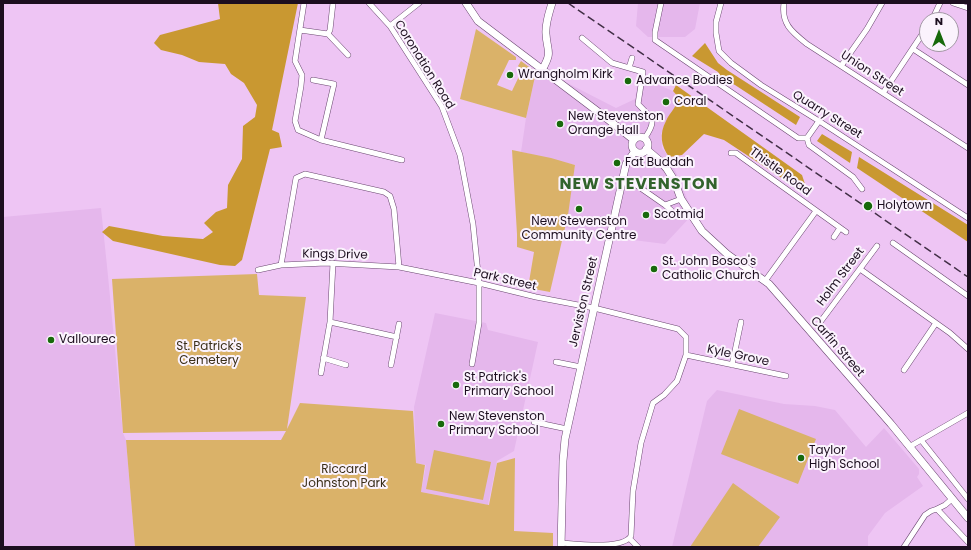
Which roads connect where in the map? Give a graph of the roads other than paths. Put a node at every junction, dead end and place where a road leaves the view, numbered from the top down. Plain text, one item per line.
1 (304, 3) edge
2 (334, 3) edge
3 (370, 3) edge
4 (419, 3) edge
5 (466, 3) edge
6 (552, 3) edge
7 (661, 3) edge
8 (721, 3) edge
9 (784, 3) edge
10 (882, 3) edge
11 (953, 3) edge
12 (968, 8) edge
13 (390, 26) junction
14 (300, 30) junction
15 (328, 34) junction
16 (582, 38) dead end
17 (919, 40) edge
18 (913, 49) junction
19 (348, 55) dead end
20 (632, 58) dead end
21 (841, 66) junction
22 (629, 68) junction
23 (542, 70) junction
24 (313, 80) dead end
25 (968, 85) edge
26 (883, 93) junction
27 (819, 121) junction
28 (807, 138) junction
29 (644, 139) junction
30 (322, 140) junction
31 (634, 140) junction
32 (968, 148) edge
33 (646, 150) junction
34 (635, 151) junction
35 (731, 153) dead end
36 (402, 160) dead end
37 (623, 177) junction
38 (862, 189) dead end
39 (681, 199) junction
40 (665, 205) junction
41 (816, 211) junction
42 (669, 216) dead end
43 (968, 218) edge
44 (840, 228) junction
45 (846, 232) dead end
46 (834, 237) dead end
47 (893, 243) dead end
48 (877, 246) dead end
49 (333, 263) junction
50 (281, 265) junction
51 (399, 268) junction
52 (860, 269) junction
53 (258, 270) dead end
54 (412, 270) joint
55 (765, 281) junction
56 (479, 283) junction
57 (968, 296) edge
58 (594, 308) junction
59 (821, 321) dead end
60 (330, 322) junction
61 (741, 322) dead end
62 (936, 323) junction
63 (399, 324) dead end
64 (397, 337) junction
65 (968, 349) edge
66 (686, 356) junction
67 (323, 358) junction
68 (556, 362) dead end
69 (472, 364) dead end
70 (346, 365) dead end
71 (732, 365) junction
72 (391, 366) dead end
73 (581, 366) junction
74 (904, 370) dead end
75 (321, 373) dead end
76 (786, 376) dead end
77 (968, 413) edge
78 (534, 422) dead end
79 (567, 429) junction
80 (921, 440) junction
81 (909, 447) junction
82 (952, 499) junction
83 (968, 499) edge
84 (937, 509) junction
85 (968, 518) edge
86 (630, 539) junction
87 (968, 542) edge
88 (561, 545) edge
89 (638, 547) edge
90 (904, 547) edge

1 - 14 street
2 - 15 street
3 - 13 street, Coronation Road
4 - 13 street
5 - 23 main road
6 - 23 main road
7 - 28 street
8 - 27 street, Quarry Street
9 - 21 street, Union Street
10 - 21 street
11 - 12 street
13 - 56 street, Coronation Road
14 - 15 street
14 - 30 street
15 - 19 street
16 - 22 street
17 - 18 street
18 - 25 street
18 - 26 street
20 - 22 street
21 - 26 street, Union Street
22 - 29 street
23 - 31 main road
24 - 30 street
26 - 32 street, Union Street
27 - 28 street
27 - 43 street, Quarry Street
28 - 38 street
29 - 31 main road
29 - 33 main road
30 - 36 street
31 - 34 main road
33 - 34 main road
33 - 39 main road, Carfin Street
34 - 37 main road, Jerviston Street
35 - 41 street, Thistle Road
37 - 40 street
37 - 58 main road, Jerviston Street
39 - 40 street
39 - 55 main road, Carfin Street
40 - 42 street
41 - 44 street, Thistle Road
41 - 55 street
44 - 45 street, Thistle Road
44 - 46 street
47 - 57 street
48 - 52 street, Holm Street
49 - 50 street, Kings Drive
49 - 51 street, Kings Drive
49 - 60 street
50 - 51 street
50 - 53 street, Kings Drive
51 - 54 street, Kings Drive
52 - 59 street, Holm Street
52 - 62 street
54 - 56 street, Park Street
55 - 81 main road, Carfin Street
56 - 58 street, Park Street
56 - 69 street, Coronation Road
58 - 66 street, Park Street
58 - 73 main road, Jerviston Street
60 - 64 street
60 - 67 street
61 - 71 street
62 - 65 street
62 - 74 street
63 - 64 street
64 - 72 street
66 - 71 street, Kyle Grove
66 - 86 street, Park Street
67 - 70 street
67 - 75 street
68 - 73 street, Jerviston Street
71 - 76 street, Kyle Grove
73 - 79 main road, Jerviston Street
77 - 80 street
78 - 79 street
79 - 88 main road, Jerviston Street
80 - 81 street
80 - 83 street
81 - 82 main road, Carfin Street
82 - 84 street
82 - 85 main road, Carfin Street
84 - 87 street
84 - 90 street
86 - 88 street
86 - 89 street

